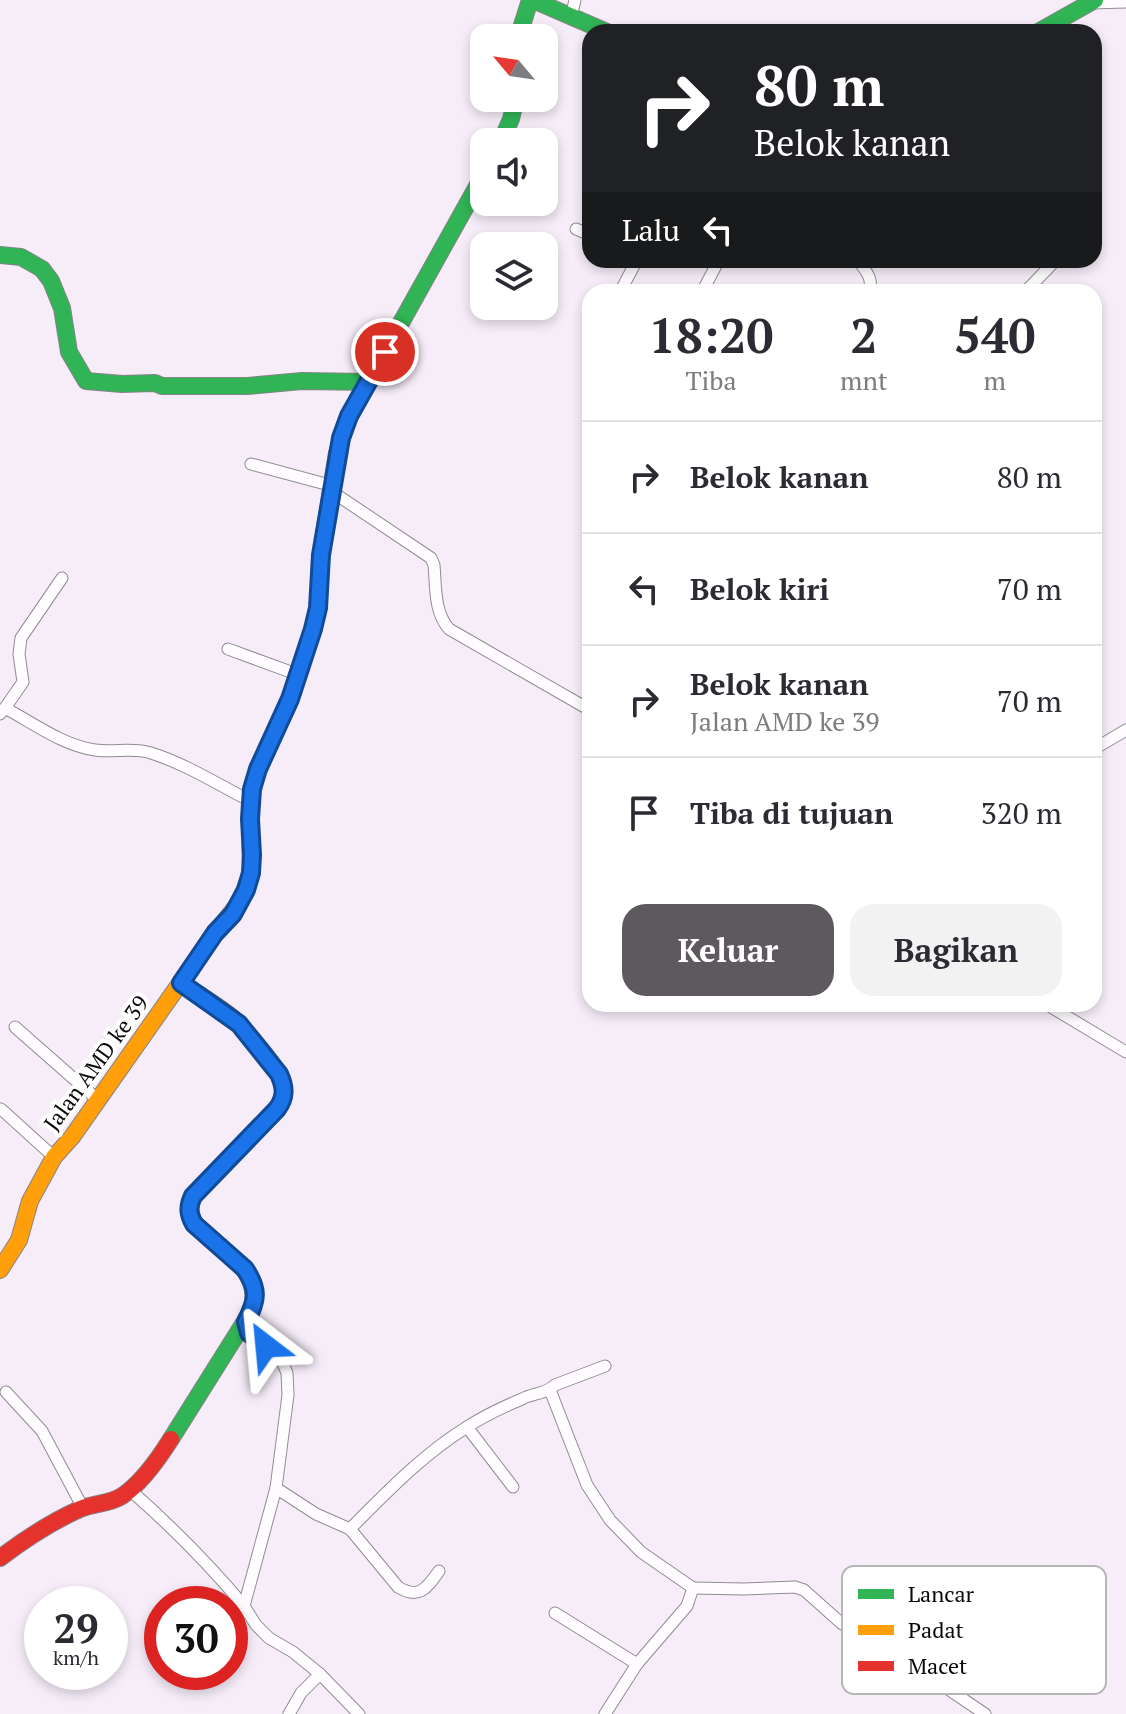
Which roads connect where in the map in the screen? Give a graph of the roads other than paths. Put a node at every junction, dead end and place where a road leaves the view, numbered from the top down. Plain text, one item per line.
1 (532, 0) edge
2 (1093, 2) edge
3 (1126, 2) edge
4 (573, 8) edge
5 (523, 24) edge
6 (596, 24) edge
7 (1053, 24) edge
8 (470, 199) edge
9 (576, 229) dead end
10 (582, 232) edge
11 (0, 255) edge
12 (1048, 268) edge
13 (1033, 284) edge
14 (368, 382) junction
15 (251, 464) dead end
16 (332, 489) junction
17 (62, 578) dead end
18 (228, 649) dead end
19 (299, 675) junction
20 (582, 705) edge
21 (3, 711) edge
22 (1126, 730) edge
23 (1102, 744) edge
24 (252, 802) junction
25 (181, 983) junction
26 (1059, 1012) edge
27 (15, 1027) dead end
28 (1126, 1052) edge
29 (98, 1100) junction
30 (1, 1109) edge
31 (54, 1157) junction
32 (0, 1270) edge
33 (246, 1322) junction
34 (605, 1366) dead end
35 (550, 1390) junction
36 (6, 1392) dead end
37 (467, 1427) junction
38 (513, 1487) dead end
39 (276, 1488) junction
40 (129, 1489) junction
41 (83, 1508) junction
42 (350, 1529) junction
43 (0, 1558) edge
44 (439, 1571) dead end
45 (227, 1586) edge
46 (693, 1588) junction
47 (248, 1591) edge
48 (248, 1612) edge
49 (555, 1613) dead end
50 (842, 1624) edge
51 (637, 1664) junction
52 (320, 1674) junction
53 (955, 1694) edge
54 (289, 1714) edge
55 (359, 1714) edge
56 (605, 1714) edge
57 (985, 1714) edge

1 - 4 street
1 - 5 street
2 - 3 street
2 - 7 street
4 - 6 street
8 - 14 street, Jalan AMD ke 39
9 - 10 street
11 - 14 street
12 - 13 street
14 - 16 street, Jalan AMD ke 39
15 - 16 street
16 - 19 street, Jalan AMD ke 39
16 - 20 street
17 - 21 street
18 - 19 street
19 - 24 street, Jalan AMD ke 39
21 - 24 street
22 - 23 street
24 - 25 street, Jalan AMD ke 39
25 - 29 street, Jalan AMD ke 39
25 - 33 street
26 - 28 street
27 - 29 street
29 - 31 street, Jalan AMD ke 39
30 - 31 street
31 - 32 street, Jalan AMD ke 39
33 - 39 street
33 - 40 street
34 - 35 street
35 - 37 street
35 - 46 street
36 - 41 street
37 - 38 street
37 - 42 street
39 - 42 street
39 - 47 street
40 - 41 street
40 - 45 street
41 - 43 street
42 - 44 street
46 - 50 street
46 - 51 street
48 - 52 street
49 - 51 street
51 - 56 street
52 - 54 street
52 - 55 street
53 - 57 street

